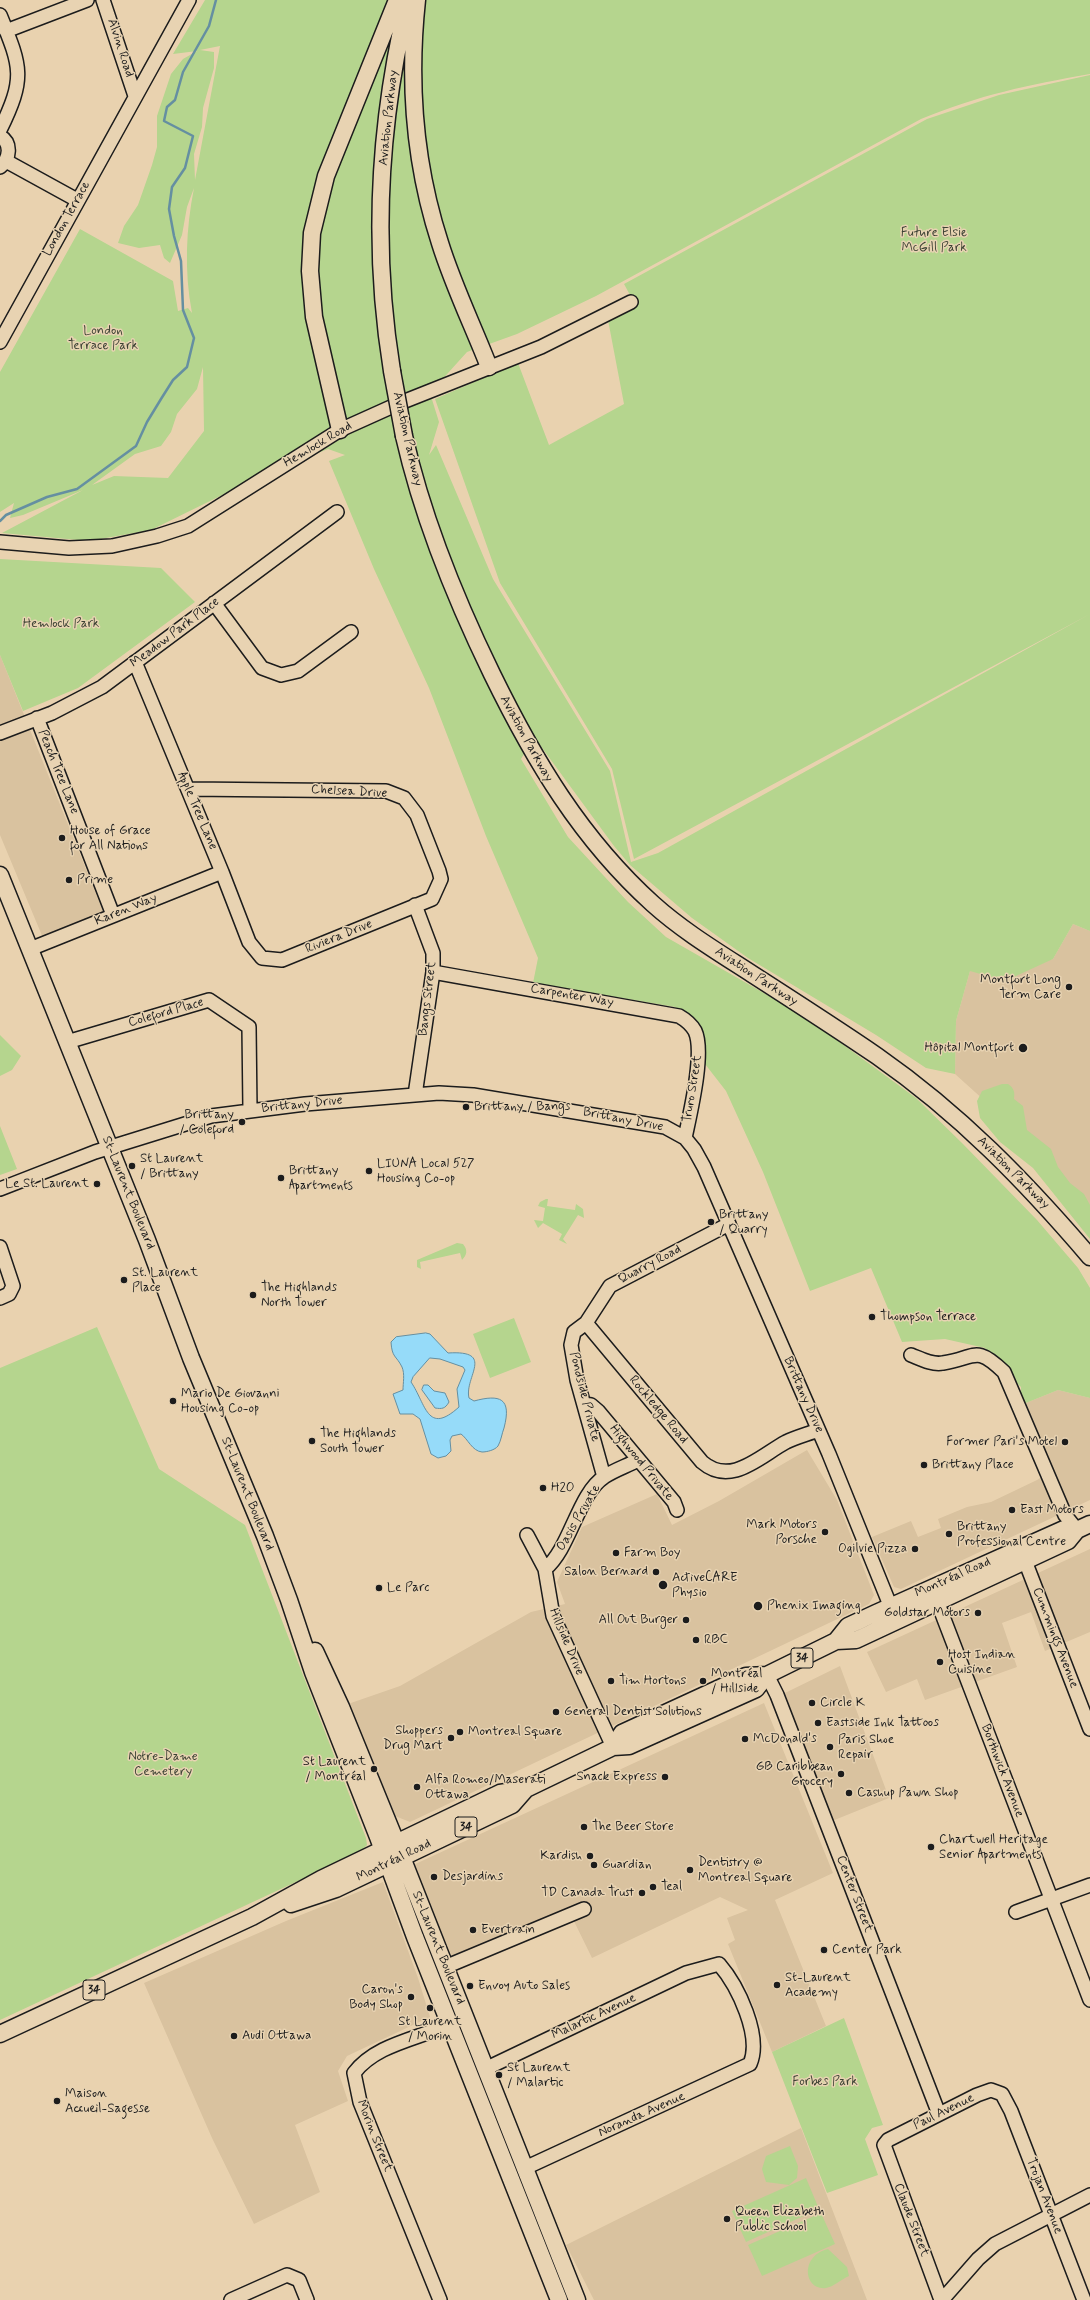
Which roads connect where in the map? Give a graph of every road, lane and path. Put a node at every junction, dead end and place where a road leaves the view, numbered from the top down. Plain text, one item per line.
1 (87, 0) edge
2 (103, 0) edge
3 (189, 0) edge
4 (397, 0) edge
5 (408, 0) edge
6 (417, 0) edge
7 (0, 15) edge
8 (6, 31) junction
9 (136, 96) junction
10 (0, 130) edge
11 (0, 136) edge
12 (3, 164) edge
13 (77, 200) junction
14 (631, 302) dead end
15 (0, 342) edge
16 (489, 367) junction
17 (340, 430) junction
18 (337, 512) dead end
19 (0, 542) edge
20 (214, 603) junction
21 (351, 632) dead end
22 (135, 662) junction
23 (36, 718) junction
24 (0, 733) edge
25 (188, 789) junction
26 (222, 872) junction
27 (0, 875) edge
28 (415, 906) junction
29 (113, 914) junction
30 (30, 949) junction
31 (262, 958) joint
32 (433, 972) junction
33 (698, 1039) joint
34 (67, 1042) junction
35 (415, 1095) junction
36 (250, 1110) junction
37 (685, 1138) junction
38 (110, 1149) junction
39 (0, 1189) edge
40 (729, 1224) junction
41 (0, 1247) edge
42 (1089, 1256) edge
43 (0, 1298) edge
44 (586, 1323) junction
45 (911, 1355) dead end
46 (584, 1404) junction
47 (818, 1430) junction
48 (638, 1460) junction
49 (604, 1477) junction
50 (677, 1510) dead end
51 (1084, 1527) edge
52 (527, 1535) dead end
53 (1023, 1554) junction
54 (545, 1569) junction
55 (931, 1588) junction
56 (938, 1603) junction
57 (891, 1606) junction
58 (897, 1622) junction
59 (836, 1641) junction
60 (767, 1674) junction
61 (1090, 1729) edge
62 (613, 1747) junction
63 (392, 1854) junction
64 (1090, 1885) edge
65 (1051, 1899) junction
66 (584, 1909) dead end
67 (1016, 1912) dead end
68 (445, 1967) junction
69 (705, 1967) joint
70 (1090, 2000) edge
71 (450, 2024) junction
72 (0, 2034) edge
73 (485, 2069) junction
74 (1002, 2094) joint
75 (939, 2114) junction
76 (888, 2140) joint
77 (525, 2168) junction
78 (1090, 2196) edge
79 (1052, 2216) junction
80 (231, 2300) edge
81 (307, 2300) edge
82 (440, 2300) edge
83 (560, 2300) edge
84 (577, 2300) edge
85 (942, 2300) edge
86 (1084, 2300) edge

1 - 8 street
2 - 9 street, Alvin Road
3 - 9 street, London Terrace
4 - 17 main road
5 - 42 main road, Aviation Parkway, bridge
6 - 16 main road
7 - 8 street
8 - 10 street
9 - 13 street, London Terrace
11 - 12 street
12 - 13 street
13 - 15 street, London Terrace
14 - 16 street, Hemlock Road
16 - 17 street, Hemlock Road
17 - 19 street, Hemlock Road
18 - 20 street, Meadow Park Place
20 - 21 street
20 - 22 street, Meadow Park Place
22 - 23 street, Meadow Park Place
22 - 25 street, Apple Tree Lane
23 - 24 street, Meadow Park Place
23 - 29 street, Peach Tree Lane
25 - 26 street, Apple Tree Lane
25 - 28 street, Chelsea Drive
26 - 29 street, Karen Way
26 - 31 street, Apple Tree Lane
27 - 30 main road, St-Laurent Boulevard
28 - 31 street, Riviera Drive
28 - 32 street, Bangs Street
29 - 30 street, Karen Way
30 - 34 main road, St-Laurent Boulevard
32 - 33 street, Carpenter Way
32 - 35 street, Bangs Street
33 - 37 street, Truro Street
34 - 36 street, Coleford Place
34 - 38 main road, St-Laurent Boulevard
35 - 36 street, Brittany Drive
35 - 37 street, Brittany Drive
36 - 38 street, Brittany Drive
37 - 40 street, Brittany Drive
38 - 39 street, Brittany Drive
38 - 63 main road, St-Laurent Boulevard
40 - 44 street, Quarry Road
40 - 47 street, Brittany Drive
41 - 43 street
44 - 46 street, Pondside Private
44 - 47 street, Rockledge Road
45 - 51 street
46 - 48 street, Highwood Private
46 - 49 street, Pondside Private
47 - 57 street, Brittany Drive
48 - 49 street, Oasis Private
48 - 50 street, Highwood Private
49 - 54 street, Oasis Private
51 - 53 main road, Montréal Road / 34
52 - 54 street, Hillside Drive
53 - 55 main road, Montréal Road / 34
53 - 56 main road, Montréal Road / 34
53 - 61 street, Cummings Avenue
54 - 62 street, Hillside Drive
55 - 56 street, Borthwick Avenue
55 - 57 main road, Montréal Road / 34
56 - 58 main road, Montréal Road / 34
56 - 65 street, Borthwick Avenue
57 - 58 street, Brittany Drive
57 - 59 main road, Montréal Road / 34
58 - 59 main road, Montréal Road / 34
59 - 60 main road, Montréal Road / 34
60 - 62 main road, Montréal Road / 34
60 - 75 street, Center Street
62 - 63 main road, Montréal Road / 34
63 - 68 main road, St-Laurent Boulevard
63 - 71 main road, St-Laurent Boulevard
63 - 72 main road, Montréal Road / 34
64 - 65 street
65 - 67 street
65 - 70 street, Borthwick Avenue
66 - 68 street
68 - 73 main road, St-Laurent Boulevard
69 - 73 street, Malartic Avenue
69 - 77 street, Noranda Avenue
71 - 82 street, Morin Street
71 - 83 main road, St-Laurent Boulevard
73 - 77 main road, St-Laurent Boulevard
74 - 75 street, Paul Avenue
74 - 79 street, Trojan Avenue
75 - 76 street, Paul Avenue
76 - 85 street, Claude Street
77 - 84 main road, St-Laurent Boulevard
78 - 79 street
79 - 85 street
79 - 86 street, Trojan Avenue
80 - 81 street

